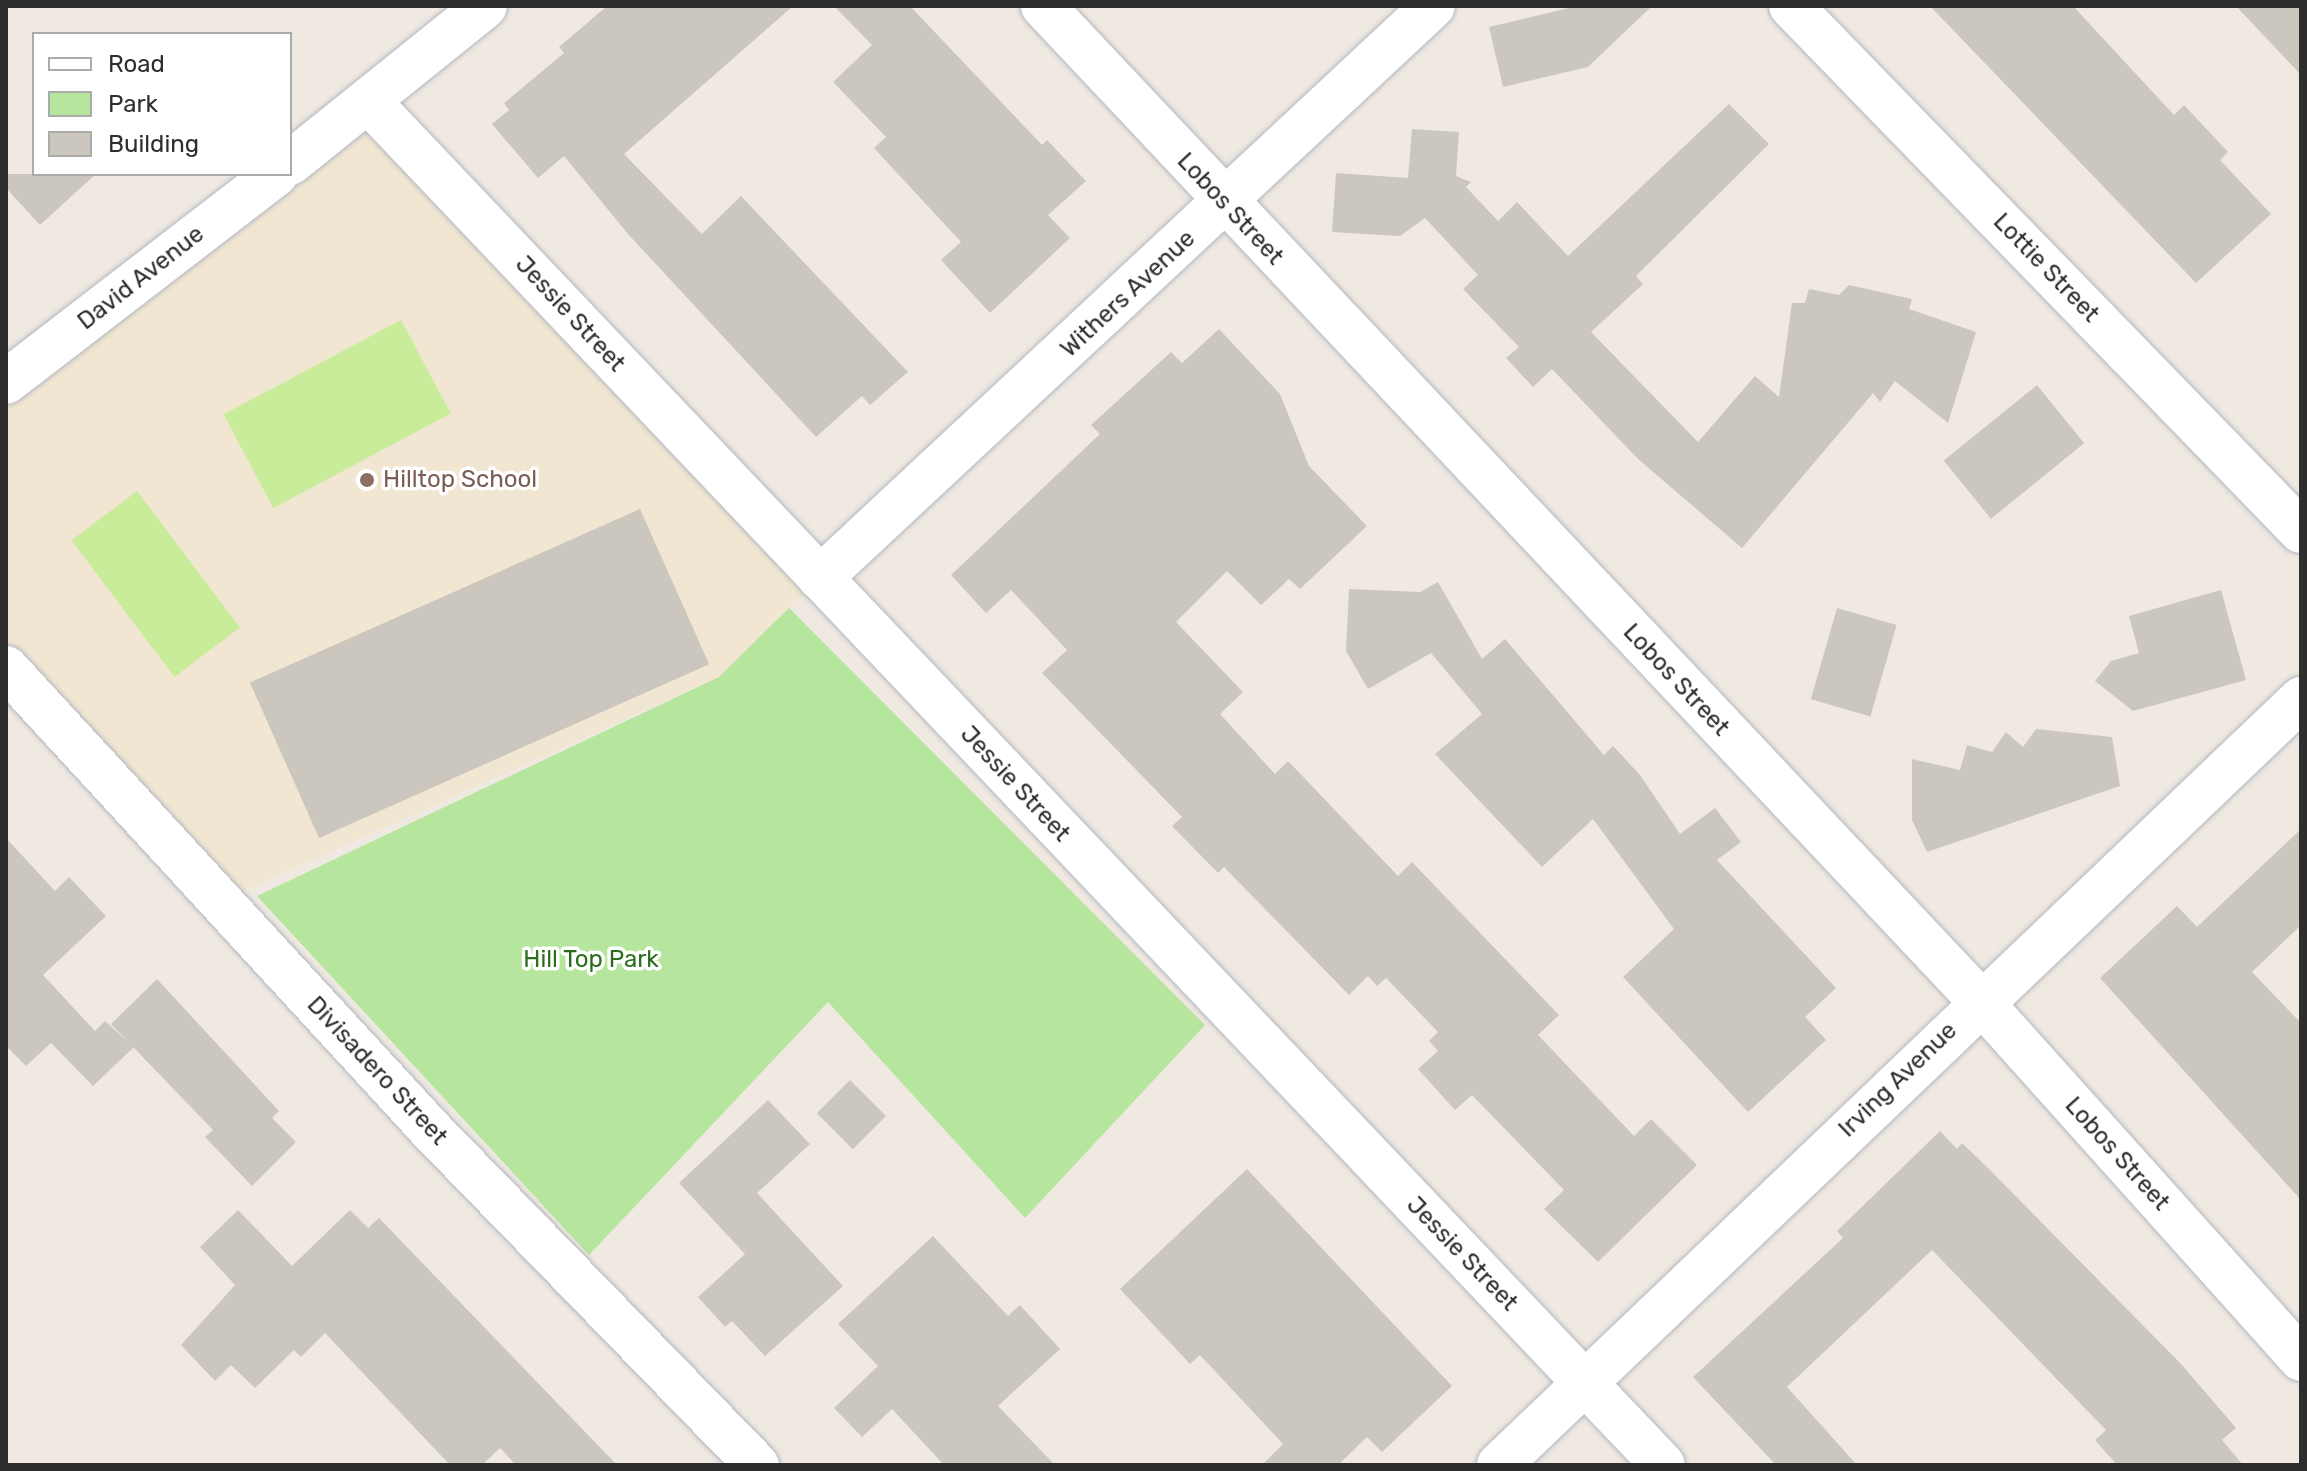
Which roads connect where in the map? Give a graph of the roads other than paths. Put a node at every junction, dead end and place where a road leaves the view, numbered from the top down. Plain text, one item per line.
1 (485, 6) edge
2 (1043, 6) edge
3 (1433, 6) edge
4 (1791, 6) edge
5 (369, 102) junction
6 (292, 161) edge
7 (273, 176) edge
8 (1225, 204) junction
9 (6, 382) edge
10 (2301, 531) edge
11 (820, 578) junction
12 (6, 668) edge
13 (2301, 699) edge
14 (1980, 1001) junction
15 (2301, 1359) edge
16 (1584, 1381) junction
17 (757, 1465) edge
18 (1499, 1465) edge
19 (1663, 1465) edge

1 - 5 street
2 - 8 street, Lobos Street
3 - 8 street, Withers Avenue
4 - 10 street, Lottie Street
5 - 6 street
5 - 11 street, Jessie Street
7 - 9 street, David Avenue
8 - 11 street, Withers Avenue
8 - 14 street, Lobos Street
11 - 16 street, Jessie Street
12 - 17 street, Divisadero Street
13 - 14 street, Irving Avenue
14 - 15 street, Lobos Street
14 - 16 street, Irving Avenue
16 - 18 street, Irving Avenue
16 - 19 street, Jessie Street

